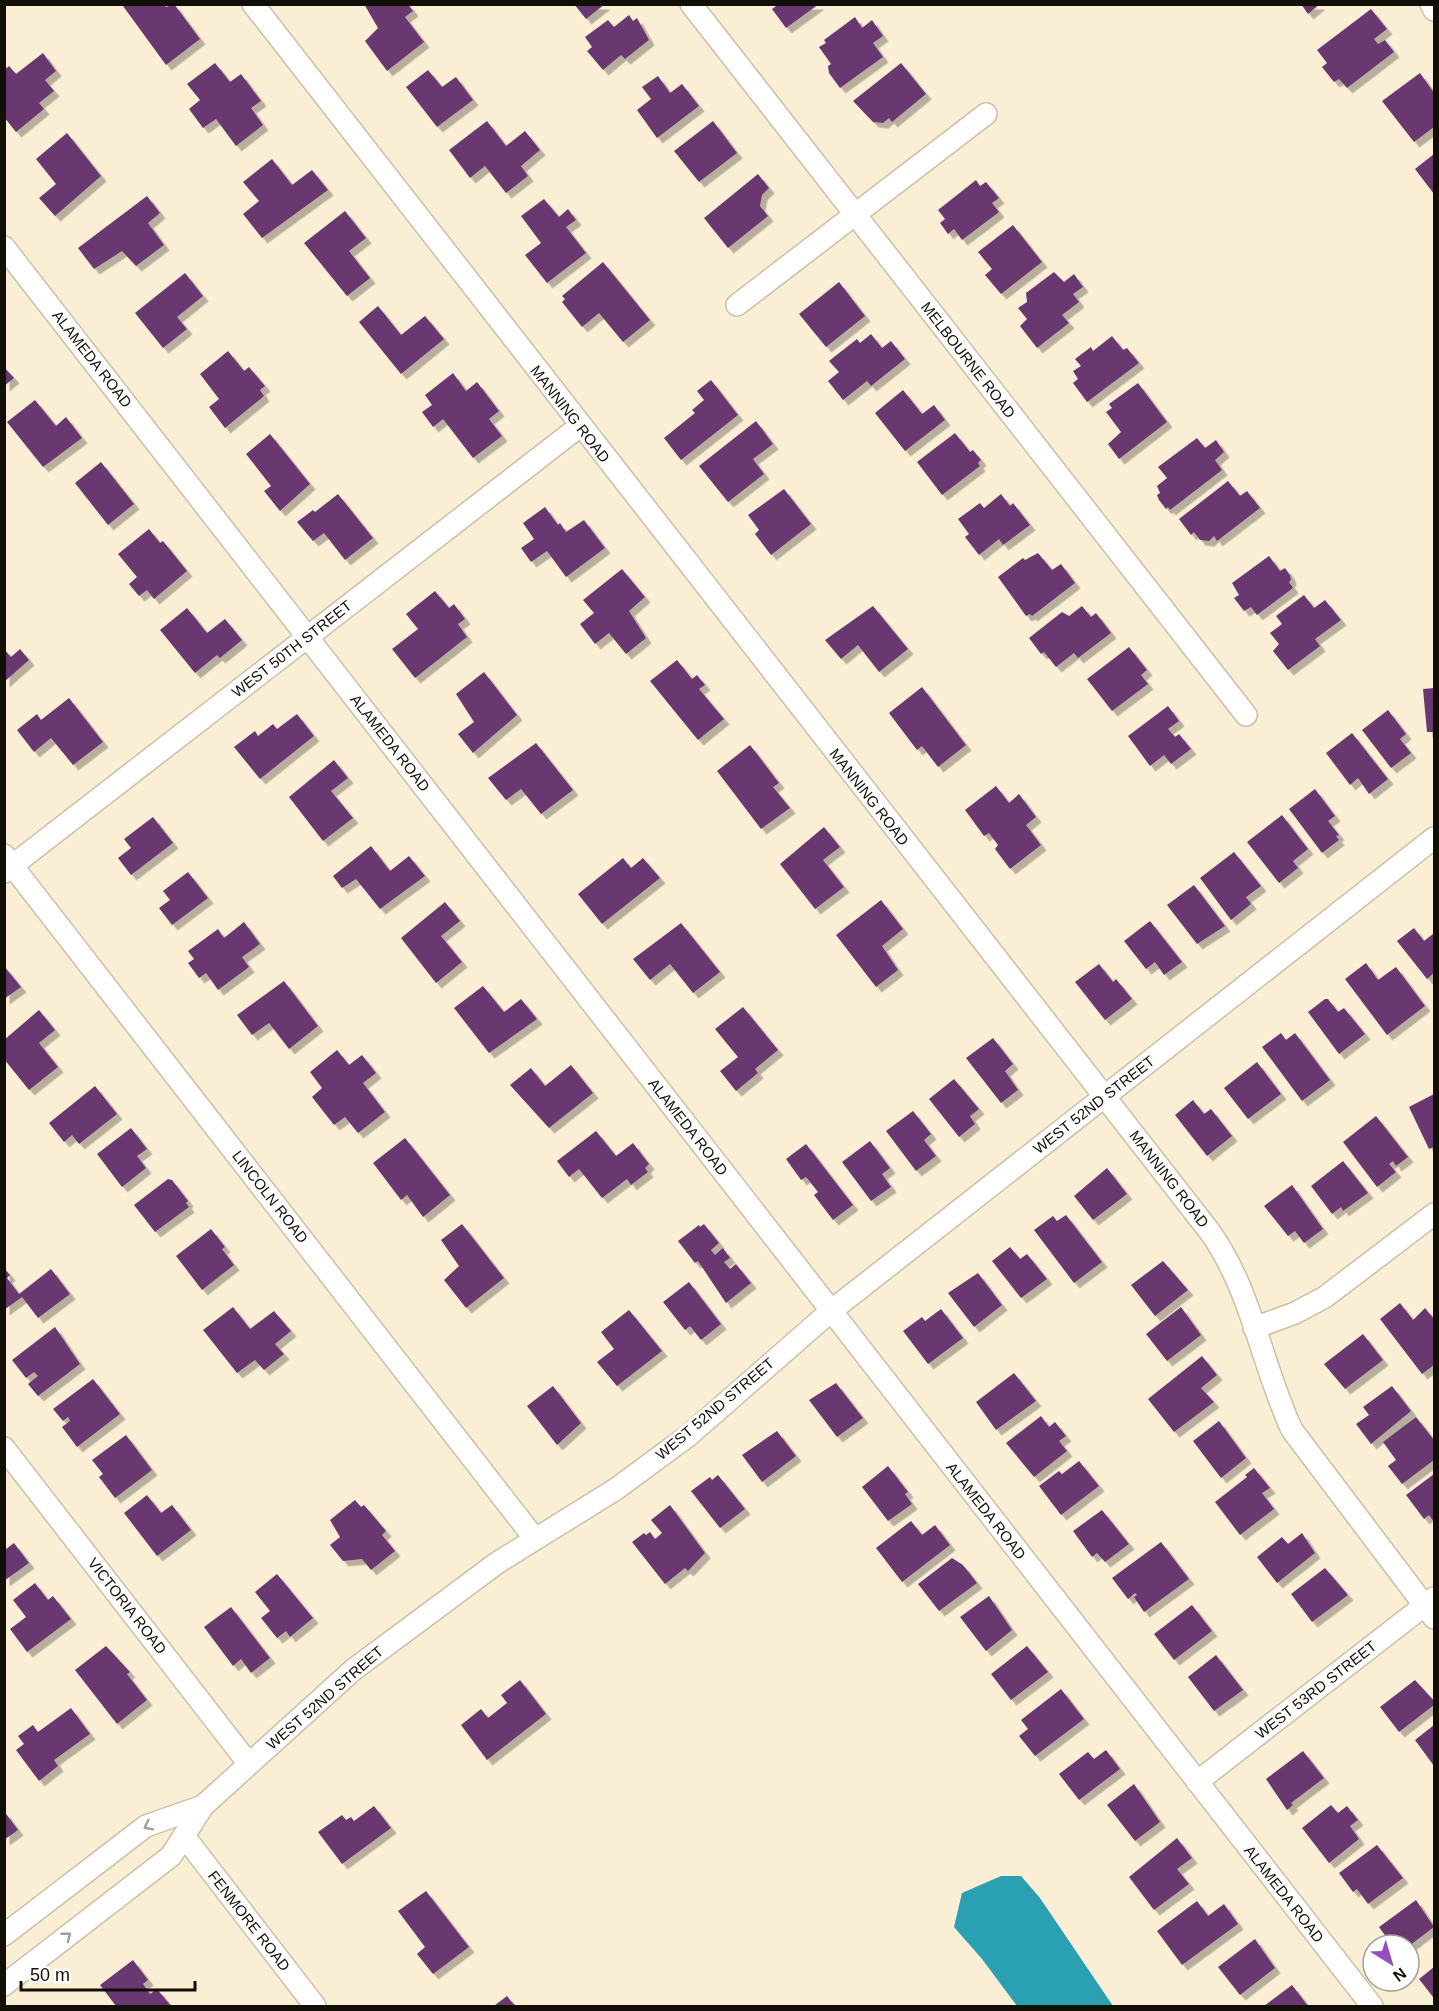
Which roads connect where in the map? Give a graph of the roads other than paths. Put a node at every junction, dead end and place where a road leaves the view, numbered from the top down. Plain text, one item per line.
1 (253, 4) edge
2 (691, 4) edge
3 (1431, 4) edge
4 (1434, 10) edge
5 (986, 114) dead end
6 (854, 214) junction
7 (4, 247) edge
8 (737, 305) dead end
9 (580, 426) junction
10 (307, 637) junction
11 (1246, 715) dead end
12 (1434, 838) edge
13 (7, 864) edge
14 (1104, 1098) junction
15 (1434, 1214) edge
16 (831, 1311) junction
17 (1254, 1328) junction
18 (4, 1448) edge
19 (535, 1539) junction
20 (1431, 1607) edge
21 (249, 1764) junction
22 (1197, 1782) junction
23 (203, 1806) junction
24 (184, 1836) junction
25 (4, 1935) edge
26 (4, 1985) edge
27 (315, 2007) edge
28 (1371, 2007) edge

1 - 9 street, MANNING ROAD
2 - 6 street, MELBOURNE ROAD
3 - 4 street
5 - 6 street
6 - 8 street
6 - 11 street, MELBOURNE ROAD
7 - 10 street, ALAMEDA ROAD
9 - 10 street, WEST 50TH STREET
9 - 14 street, MANNING ROAD
10 - 13 street, WEST 50TH STREET
10 - 16 street, ALAMEDA ROAD
12 - 14 street, WEST 52ND STREET
13 - 19 street, LINCOLN ROAD
14 - 16 street, WEST 52ND STREET
14 - 17 street, MANNING ROAD
15 - 17 street
16 - 19 street, WEST 52ND STREET
16 - 22 street, ALAMEDA ROAD
17 - 20 street, MANNING ROAD
18 - 21 street, VICTORIA ROAD
19 - 21 street, WEST 52ND STREET
20 - 22 street, WEST 53RD STREET
21 - 23 street, WEST 52ND STREET
22 - 28 street, ALAMEDA ROAD
23 - 24 street, WEST 52ND STREET
23 -> 25 street
26 -> 24 street, WEST 52ND STREET
24 - 27 street, FENMORE ROAD

